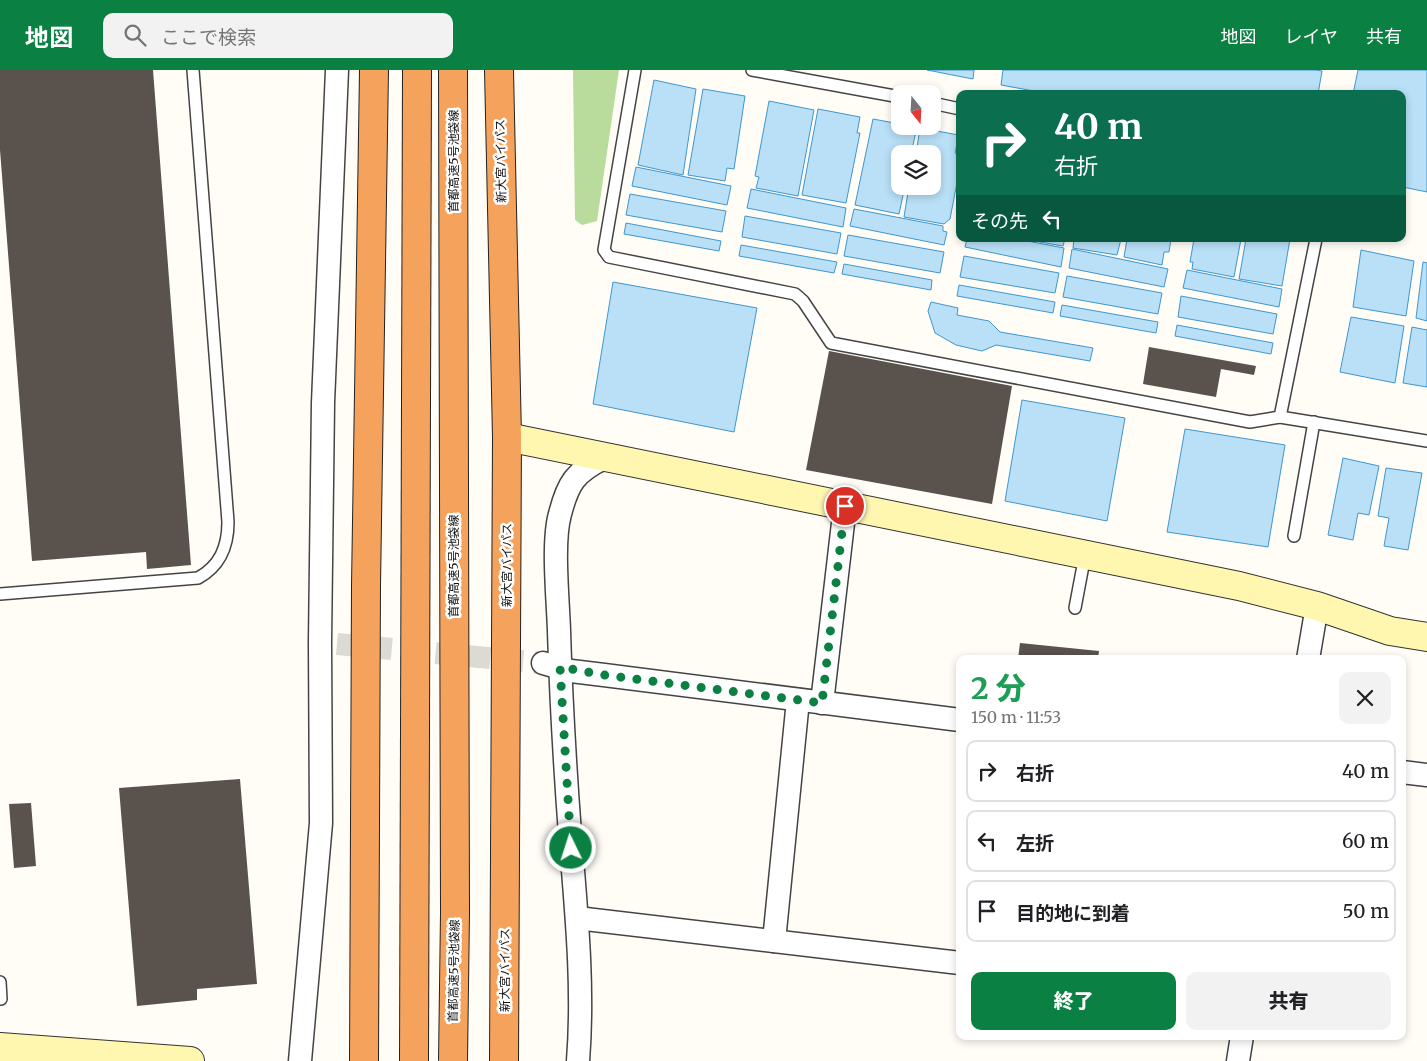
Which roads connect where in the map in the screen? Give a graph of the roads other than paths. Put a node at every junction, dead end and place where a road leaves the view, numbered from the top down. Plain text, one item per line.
1 (193, 70) edge
2 (337, 70) edge
3 (374, 70) edge
4 (417, 70) edge
5 (453, 70) edge
6 (499, 70) edge
7 (635, 70) edge
8 (752, 70) edge
9 (891, 96) edge
10 (941, 106) edge
11 (956, 108) edge
12 (1315, 242) edge
13 (1280, 416) junction
14 (1314, 422) junction
15 (507, 437) junction
16 (1427, 441) edge
17 (604, 458) junction
18 (845, 506) junction
19 (1294, 536) dead end
20 (1085, 555) junction
21 (0, 594) edge
22 (1317, 606) junction
23 (1075, 608) dead end
24 (1427, 637) edge
25 (1309, 655) edge
26 (552, 665) junction
27 (798, 700) junction
28 (822, 703) junction
29 (956, 720) edge
30 (1406, 772) edge
31 (1427, 775) edge
32 (577, 918) junction
33 (774, 941) junction
34 (956, 963) edge
35 (0, 982) edge
36 (1, 999) dead end
37 (1241, 1040) edge
38 (0, 1047) edge
39 (190, 1061) edge
40 (300, 1061) edge
41 (364, 1061) edge
42 (414, 1061) edge
43 (453, 1061) edge
44 (504, 1061) edge
45 (578, 1061) edge
46 (1238, 1061) edge

1 - 21 lane
2 - 40 street
3 - 41 highway
4 - 42 highway, bridge
5 - 43 highway, 首都高速5号池袋線, bridge
6 - 15 highway, 新大宮バイパス
7 - 13 lane
8 - 9 lane
10 - 11 lane
12 - 13 lane
13 - 14 lane
14 - 16 lane
14 - 19 lane
15 - 17 street
15 - 44 highway, 新大宮バイパス
17 - 18 street
17 - 26 street
18 - 20 street
18 - 28 street
20 - 22 street
20 - 23 lane
22 - 24 street
22 - 25 street
26 - 27 street
26 - 32 street
27 - 28 street
27 - 33 street
28 - 29 street
30 - 31 street
32 - 33 street
32 - 45 street
33 - 34 street
35 - 36 lane
37 - 46 street
38 - 39 street

